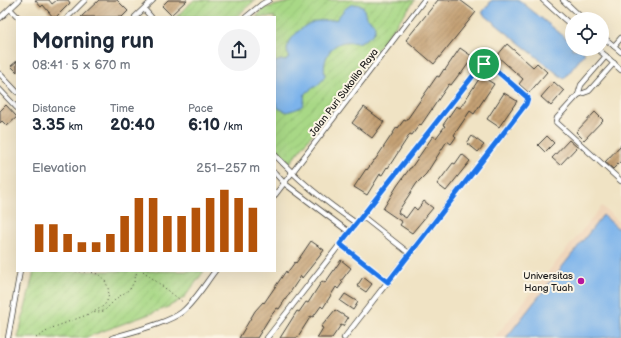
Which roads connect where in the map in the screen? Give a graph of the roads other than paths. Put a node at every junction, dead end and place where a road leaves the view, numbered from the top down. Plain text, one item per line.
1 (19, 0) edge
2 (85, 0) edge
3 (153, 0) edge
4 (269, 0) edge
5 (424, 0) edge
6 (543, 0) edge
7 (553, 0) edge
8 (563, 0) edge
9 (548, 5) junction
10 (10, 9) junction
11 (576, 12) edge
12 (139, 14) edge
13 (17, 16) edge
14 (69, 16) edge
15 (247, 16) edge
16 (0, 18) edge
17 (565, 20) edge
18 (621, 38) edge
19 (609, 42) edge
20 (614, 46) junction
21 (621, 52) edge
22 (606, 56) joint
23 (614, 63) junction
24 (621, 70) edge
25 (0, 74) edge
26 (0, 90) edge
27 (16, 91) edge
28 (578, 95) junction
29 (16, 107) edge
30 (276, 156) edge
31 (292, 173) junction
32 (276, 174) edge
33 (621, 180) edge
34 (284, 183) junction
35 (276, 194) edge
36 (320, 197) junction
37 (313, 205) junction
38 (362, 216) junction
39 (356, 223) junction
40 (349, 232) junction
41 (340, 244) junction
42 (410, 254) junction
43 (20, 272) edge
44 (214, 272) edge
45 (388, 282) junction
46 (8, 338) edge
47 (112, 338) edge
48 (267, 338) edge
49 (344, 338) edge

1 - 10 street
2 - 14 street
3 - 12 street
4 - 15 street
5 - 31 street, Jalan Puri Sukolilo Raya
6 - 9 street
7 - 9 street
8 - 11 street
9 - 17 street
10 - 13 street
10 - 16 street
18 - 20 street
19 - 20 street
20 - 21 street
22 - 23 street
22 - 28 street
23 - 24 street
23 - 28 street
25 - 27 street
26 - 29 street
28 - 33 street
30 - 31 street
31 - 34 street, Jalan Puri Sukolilo Raya
31 - 36 street
32 - 34 street
34 - 35 street, Jalan Puri Sukolilo Raya
34 - 37 street
36 - 37 street
36 - 39 street
37 - 40 street
38 - 39 street
38 - 42 street
38 - 42 street
39 - 40 street
40 - 41 street
41 - 45 street
41 - 48 street
42 - 45 street
43 - 46 street
44 - 47 street
45 - 49 street

